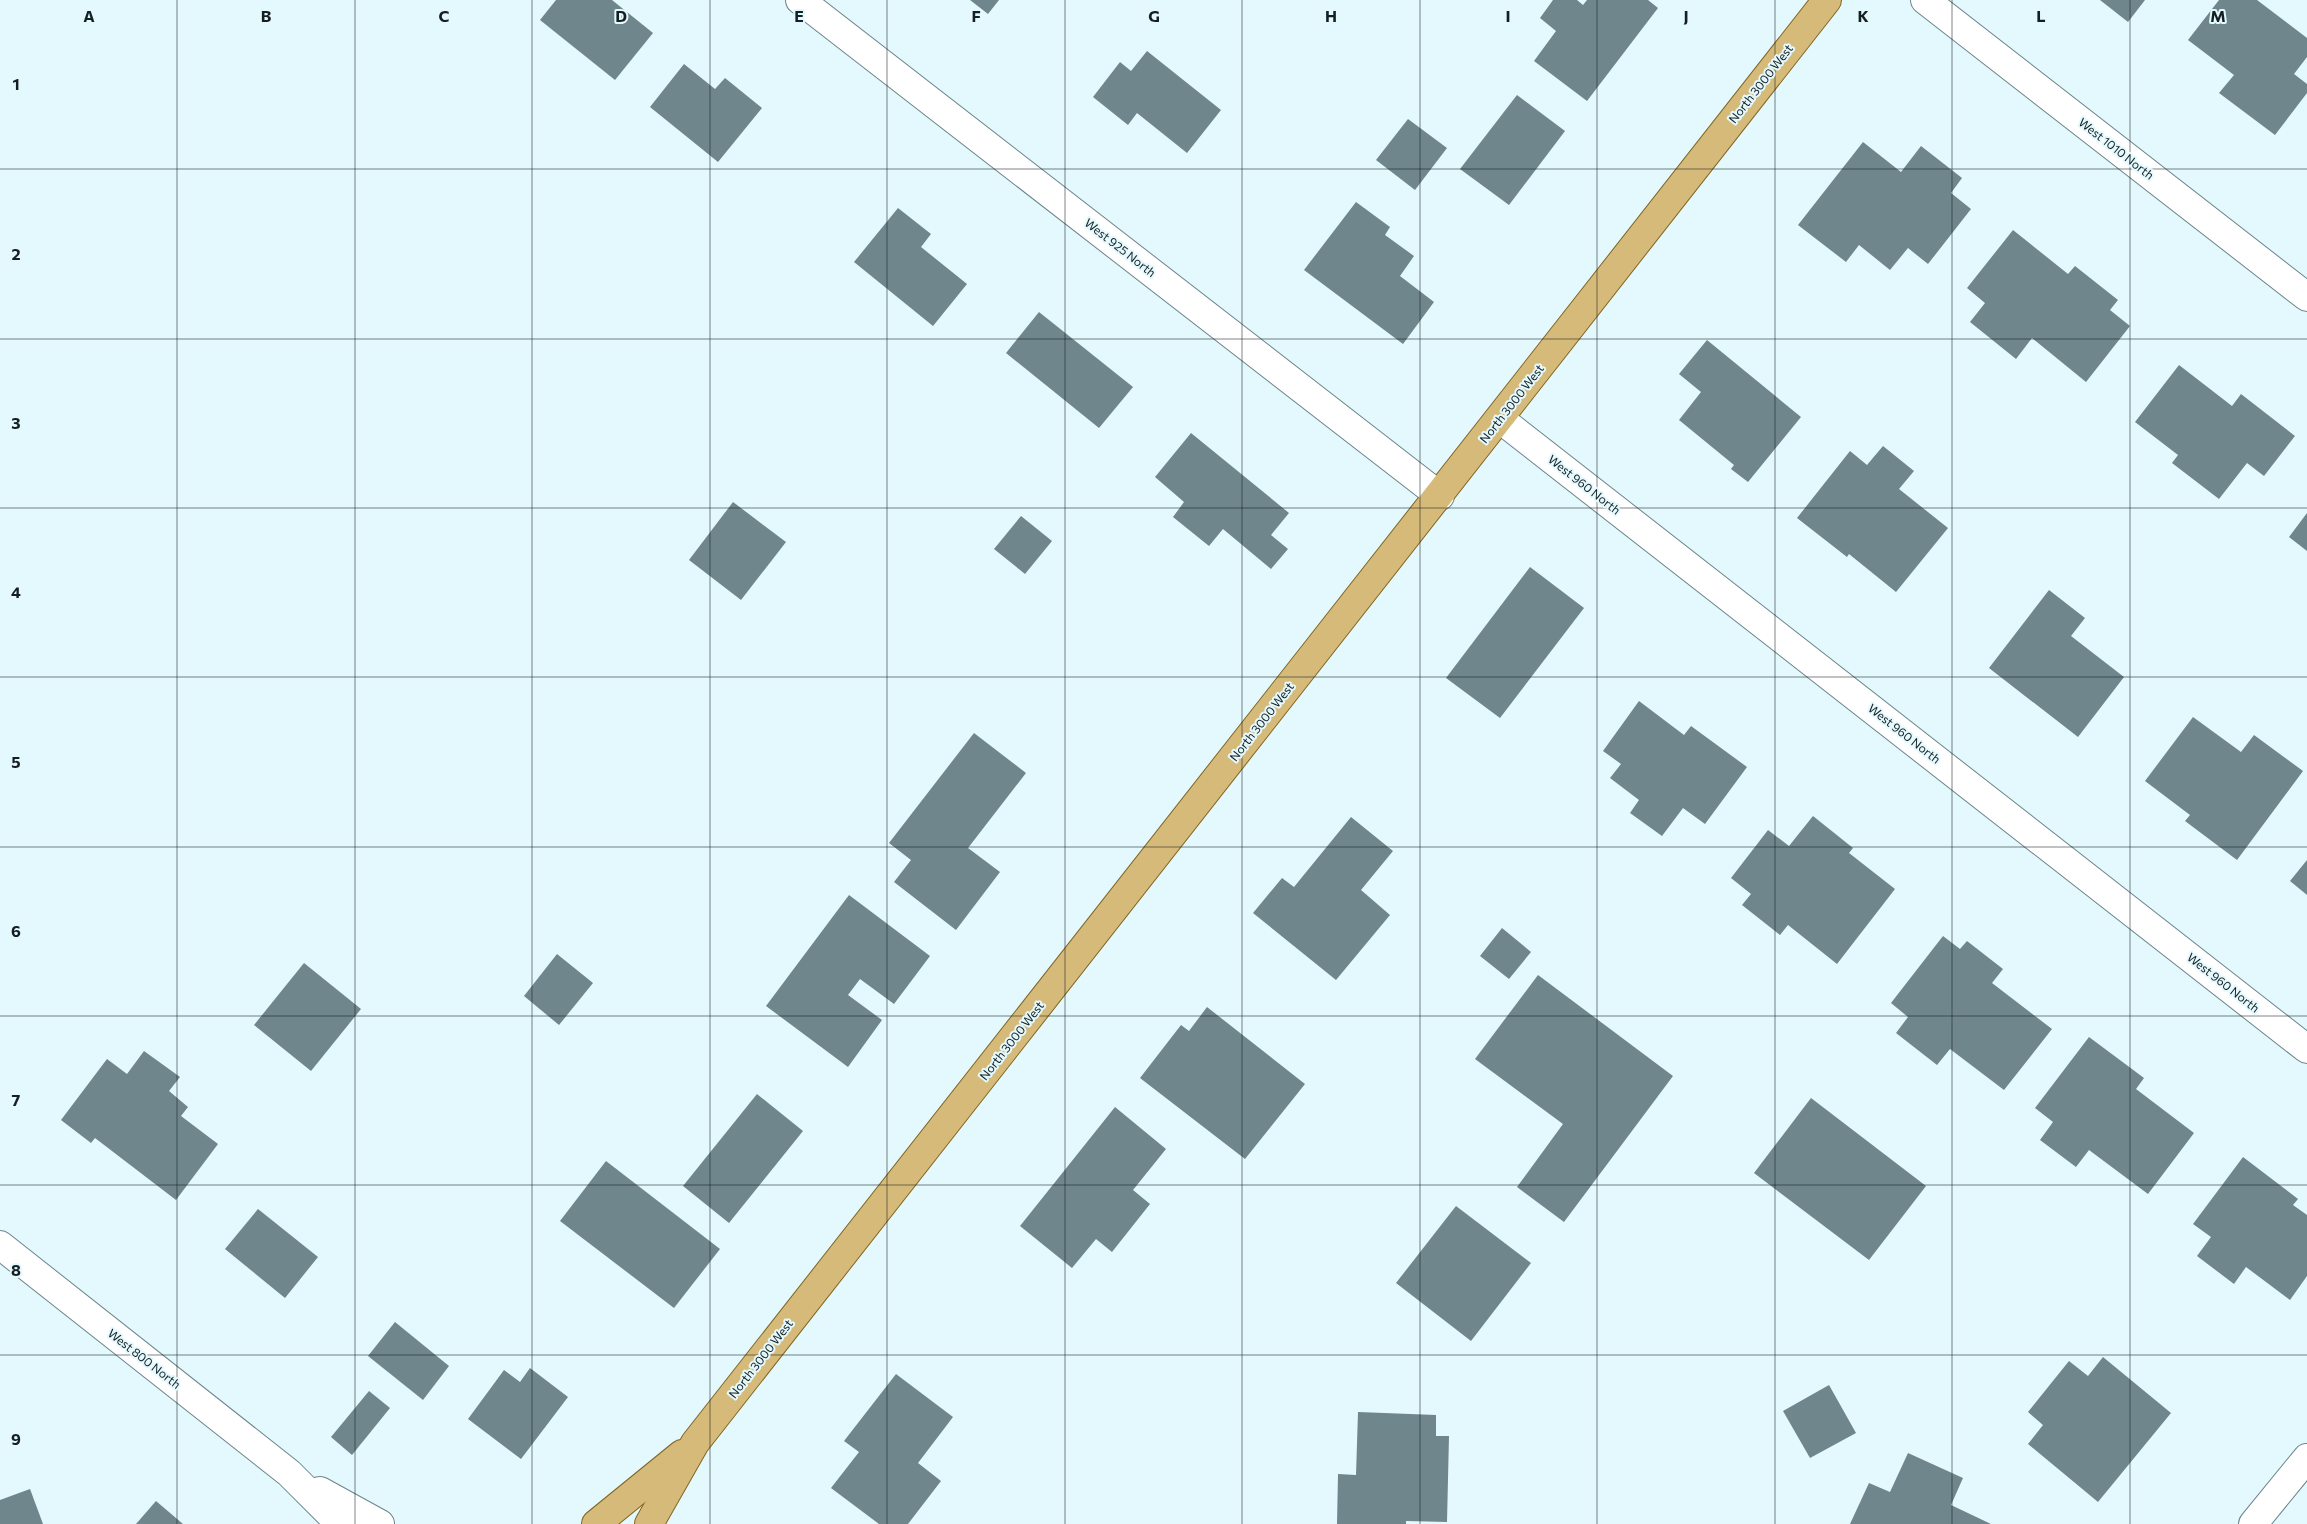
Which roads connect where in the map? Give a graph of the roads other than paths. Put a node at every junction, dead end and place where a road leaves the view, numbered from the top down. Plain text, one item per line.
1 (800, 0) edge
2 (1827, 0) edge
3 (1925, 0) edge
4 (2307, 297) edge
5 (1500, 419) junction
6 (1440, 496) junction
7 (2307, 1049) edge
8 (0, 1245) edge
9 (695, 1443) junction
10 (2307, 1458) edge
11 (289, 1473) junction
12 (340, 1524) edge
13 (380, 1524) edge
14 (596, 1524) edge
15 (648, 1524) edge
16 (2253, 1524) edge

1 - 6 street, West 925 North
2 - 5 main road, North 3000 West
3 - 4 street, West 1010 North
5 - 6 main road, North 3000 West
5 - 7 street, West 960 North
6 - 9 main road, North 3000 West
8 - 11 street, West 800 North
9 - 14 main road, North 3000 West
9 - 15 main road, North 3000 West
10 - 16 street
11 - 12 street, West 800 North
11 - 13 street, West 800 North

